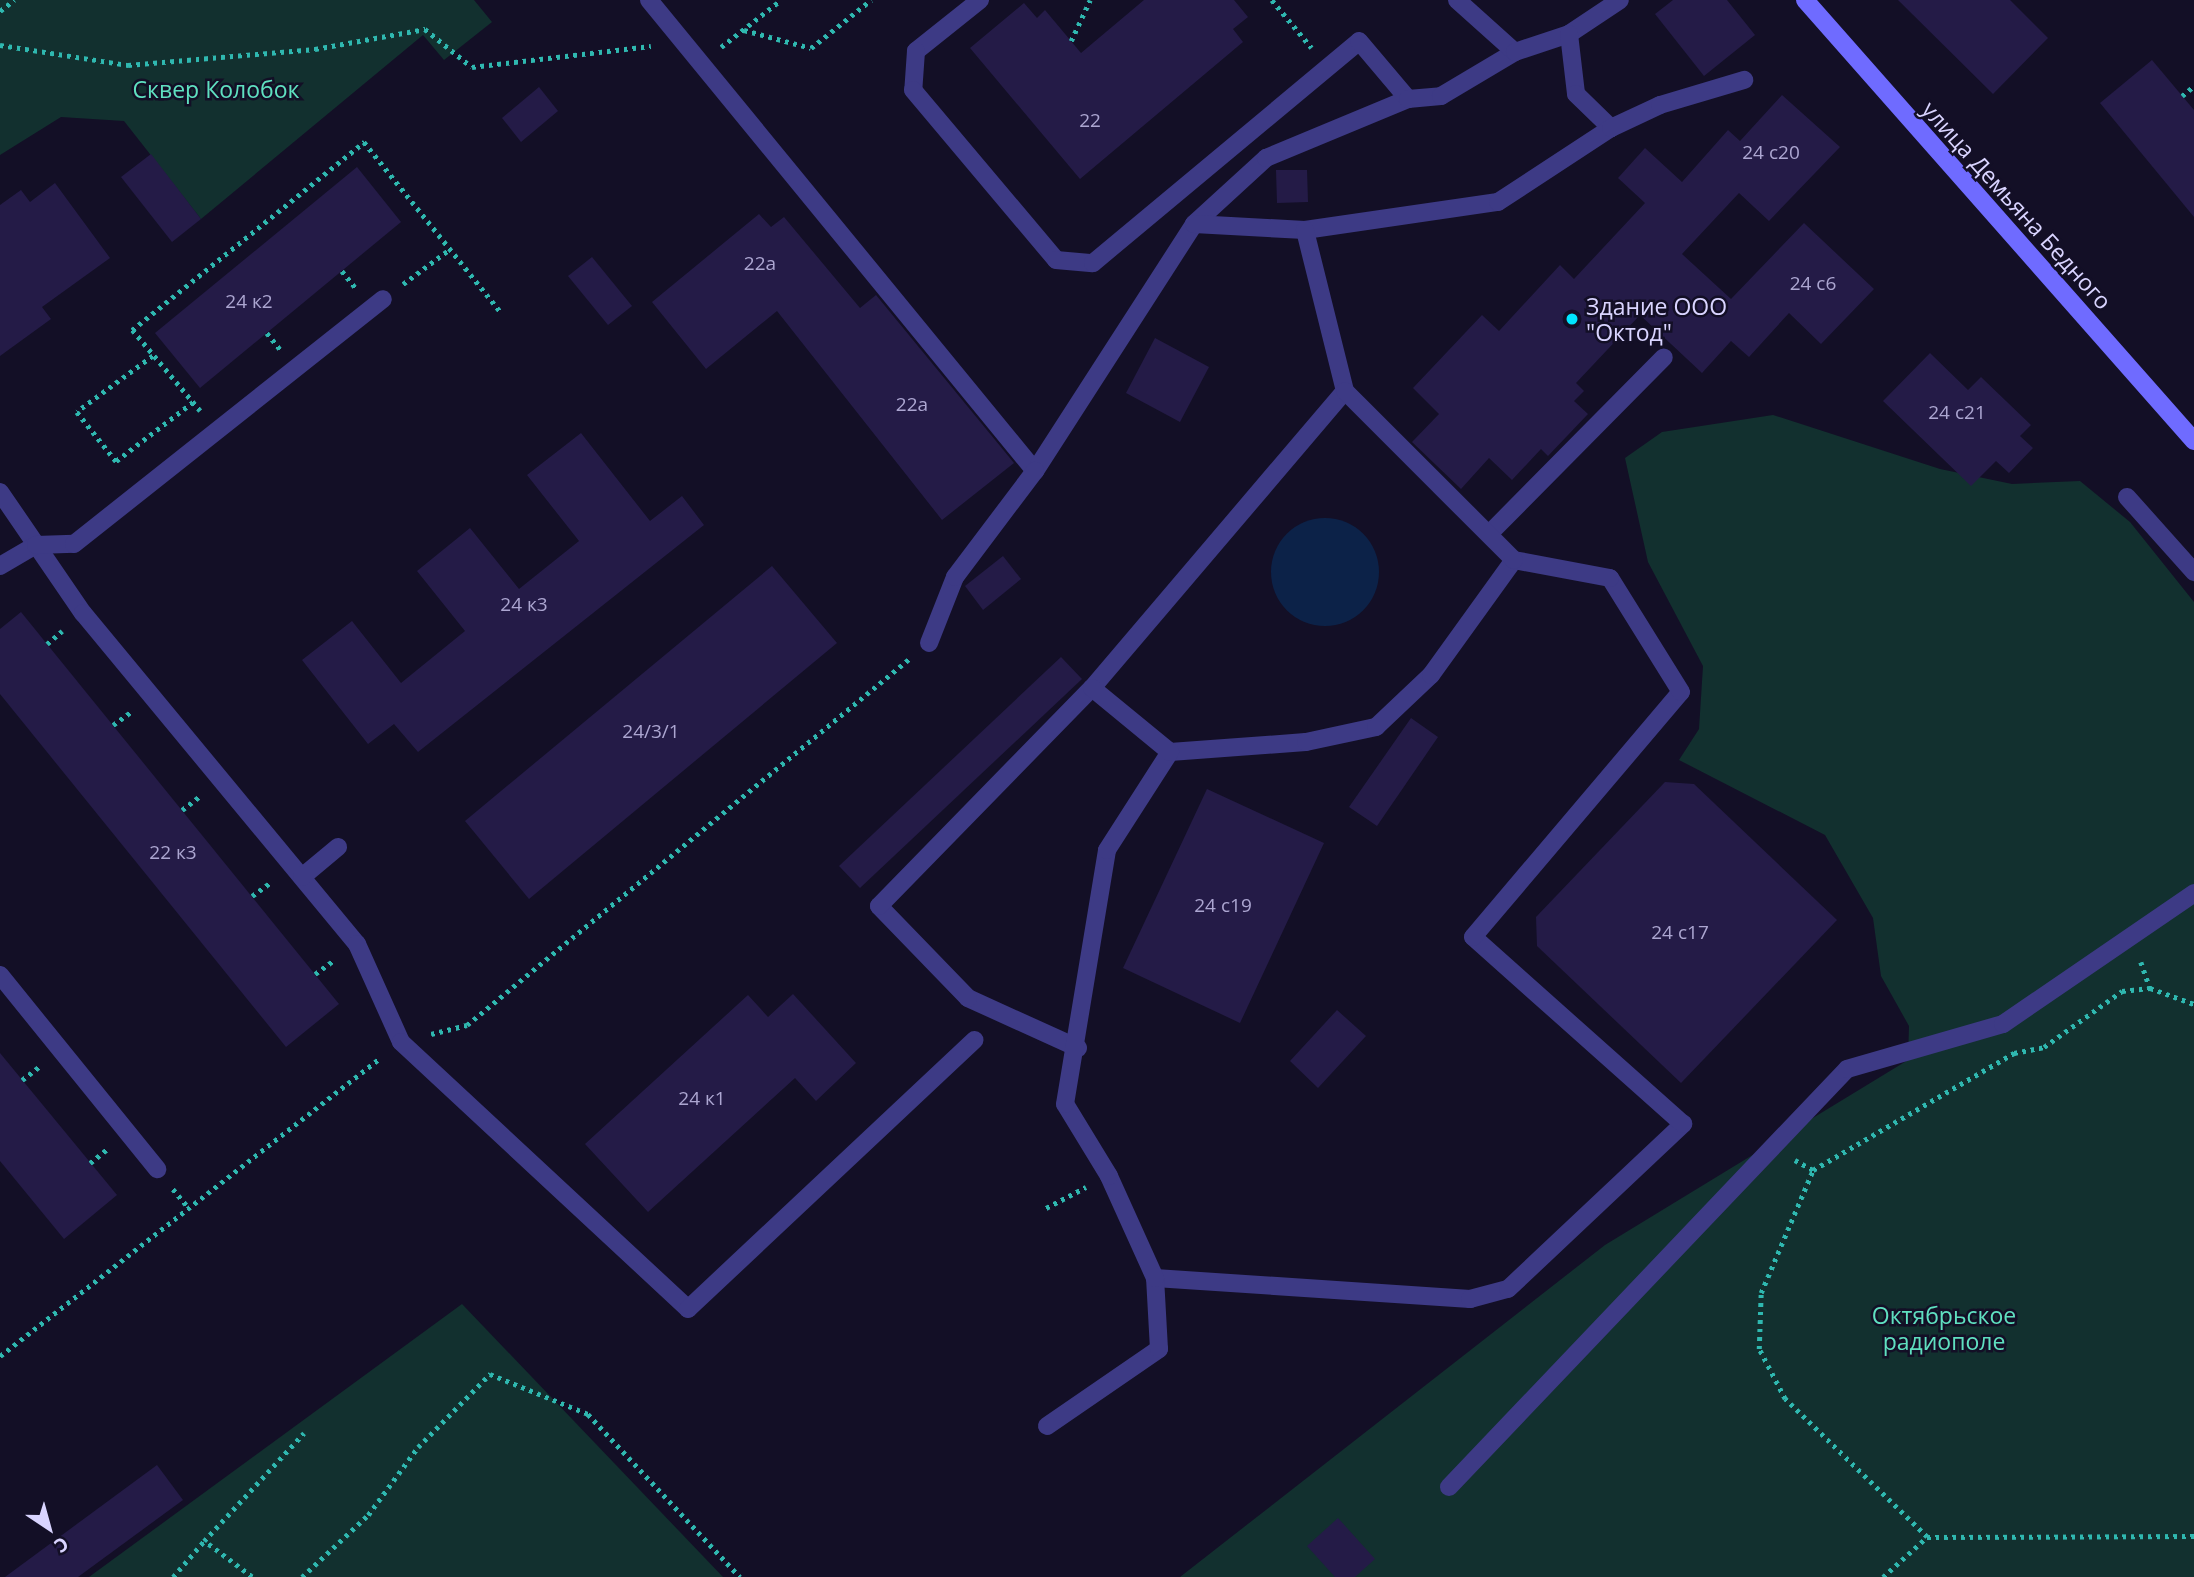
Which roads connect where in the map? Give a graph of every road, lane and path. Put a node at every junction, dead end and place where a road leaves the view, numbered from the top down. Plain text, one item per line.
1 (14, 0) edge
2 (649, 0) edge
3 (781, 0) edge
4 (871, 0) edge
5 (980, 0) edge
6 (1090, 0) edge
7 (1272, 0) edge
8 (1457, 0) edge
9 (1620, 0) edge
10 (1805, 0) edge
11 (0, 11) edge
12 (744, 30) junction
13 (1569, 34) junction
14 (1071, 41) dead end
15 (683, 42) junction
16 (0, 45) edge
17 (1514, 52) junction
18 (701, 64) junction
19 (1328, 67) junction
20 (1744, 80) dead end
21 (2194, 86) edge
22 (2182, 96) dead end
23 (1408, 99) junction
24 (1611, 128) junction
25 (1194, 223) junction
26 (1305, 230) junction
27 (450, 248) junction
28 (383, 299) joint
29 (500, 311) dead end
30 (153, 355) junction
31 (1664, 357) dead end
32 (1345, 391) junction
33 (192, 402) junction
34 (217, 431) junction
35 (2194, 441) edge
36 (1035, 471) junction
37 (0, 492) edge
38 (2127, 497) dead end
39 (1490, 533) junction
40 (36, 545) junction
41 (1514, 559) junction
42 (0, 566) edge
43 (2194, 572) edge
44 (929, 643) joint
45 (1091, 688) junction
46 (1170, 752) junction
47 (338, 847) dead end
48 (302, 877) junction
49 (2194, 893) edge
50 (0, 975) edge
51 (2194, 1004) edge
52 (974, 1040) dead end
53 (401, 1042) junction
54 (1078, 1048) junction
55 (157, 1169) dead end
56 (1109, 1176) junction
57 (1046, 1208) dead end
58 (1155, 1278) junction
59 (0, 1356) edge
60 (1047, 1426) dead end
61 (304, 1433) dead end
62 (1450, 1487) dead end
63 (2194, 1536) edge
64 (1927, 1537) junction
65 (204, 1541) junction
66 (173, 1577) edge
67 (252, 1577) edge
68 (302, 1577) edge
69 (740, 1577) edge
70 (1883, 1577) edge

1 - 11 path
2 - 15 lane
3 - 12 path
4 - 12 path
5 - 19 lane
6 - 14 path
7 - 19 path
8 - 17 lane
9 - 13 lane
10 - 35 street, улица Демьяна Бедного
12 - 18 path
13 - 17 lane
13 - 24 lane
15 - 16 path
15 - 18 lane
17 - 23 lane
18 - 36 lane
19 - 23 lane
20 - 24 lane
21 - 22 path
23 - 25 lane
24 - 26 lane
25 - 26 lane
25 - 36 lane
26 - 32 lane
27 - 28 path
27 - 29 path
27 - 30 path
28 - 34 lane
30 - 33 path
30 - 33 path
31 - 39 lane
32 - 39 lane
32 - 45 lane
33 - 34 path
34 - 40 lane
36 - 44 lane
37 - 40 lane
38 - 43 lane
39 - 41 lane
40 - 42 lane
40 - 48 lane
41 - 46 lane
41 - 58 lane
44 - 53 path
45 - 46 lane
45 - 54 lane
46 - 54 lane
47 - 48 lane
48 - 53 lane
49 - 62 lane
50 - 55 lane
51 - 64 path
52 - 53 lane
53 - 59 path
54 - 56 lane
56 - 57 path
56 - 58 lane
58 - 60 lane
61 - 65 path
63 - 64 path
64 - 70 path
65 - 66 path
65 - 67 path
68 - 69 path

